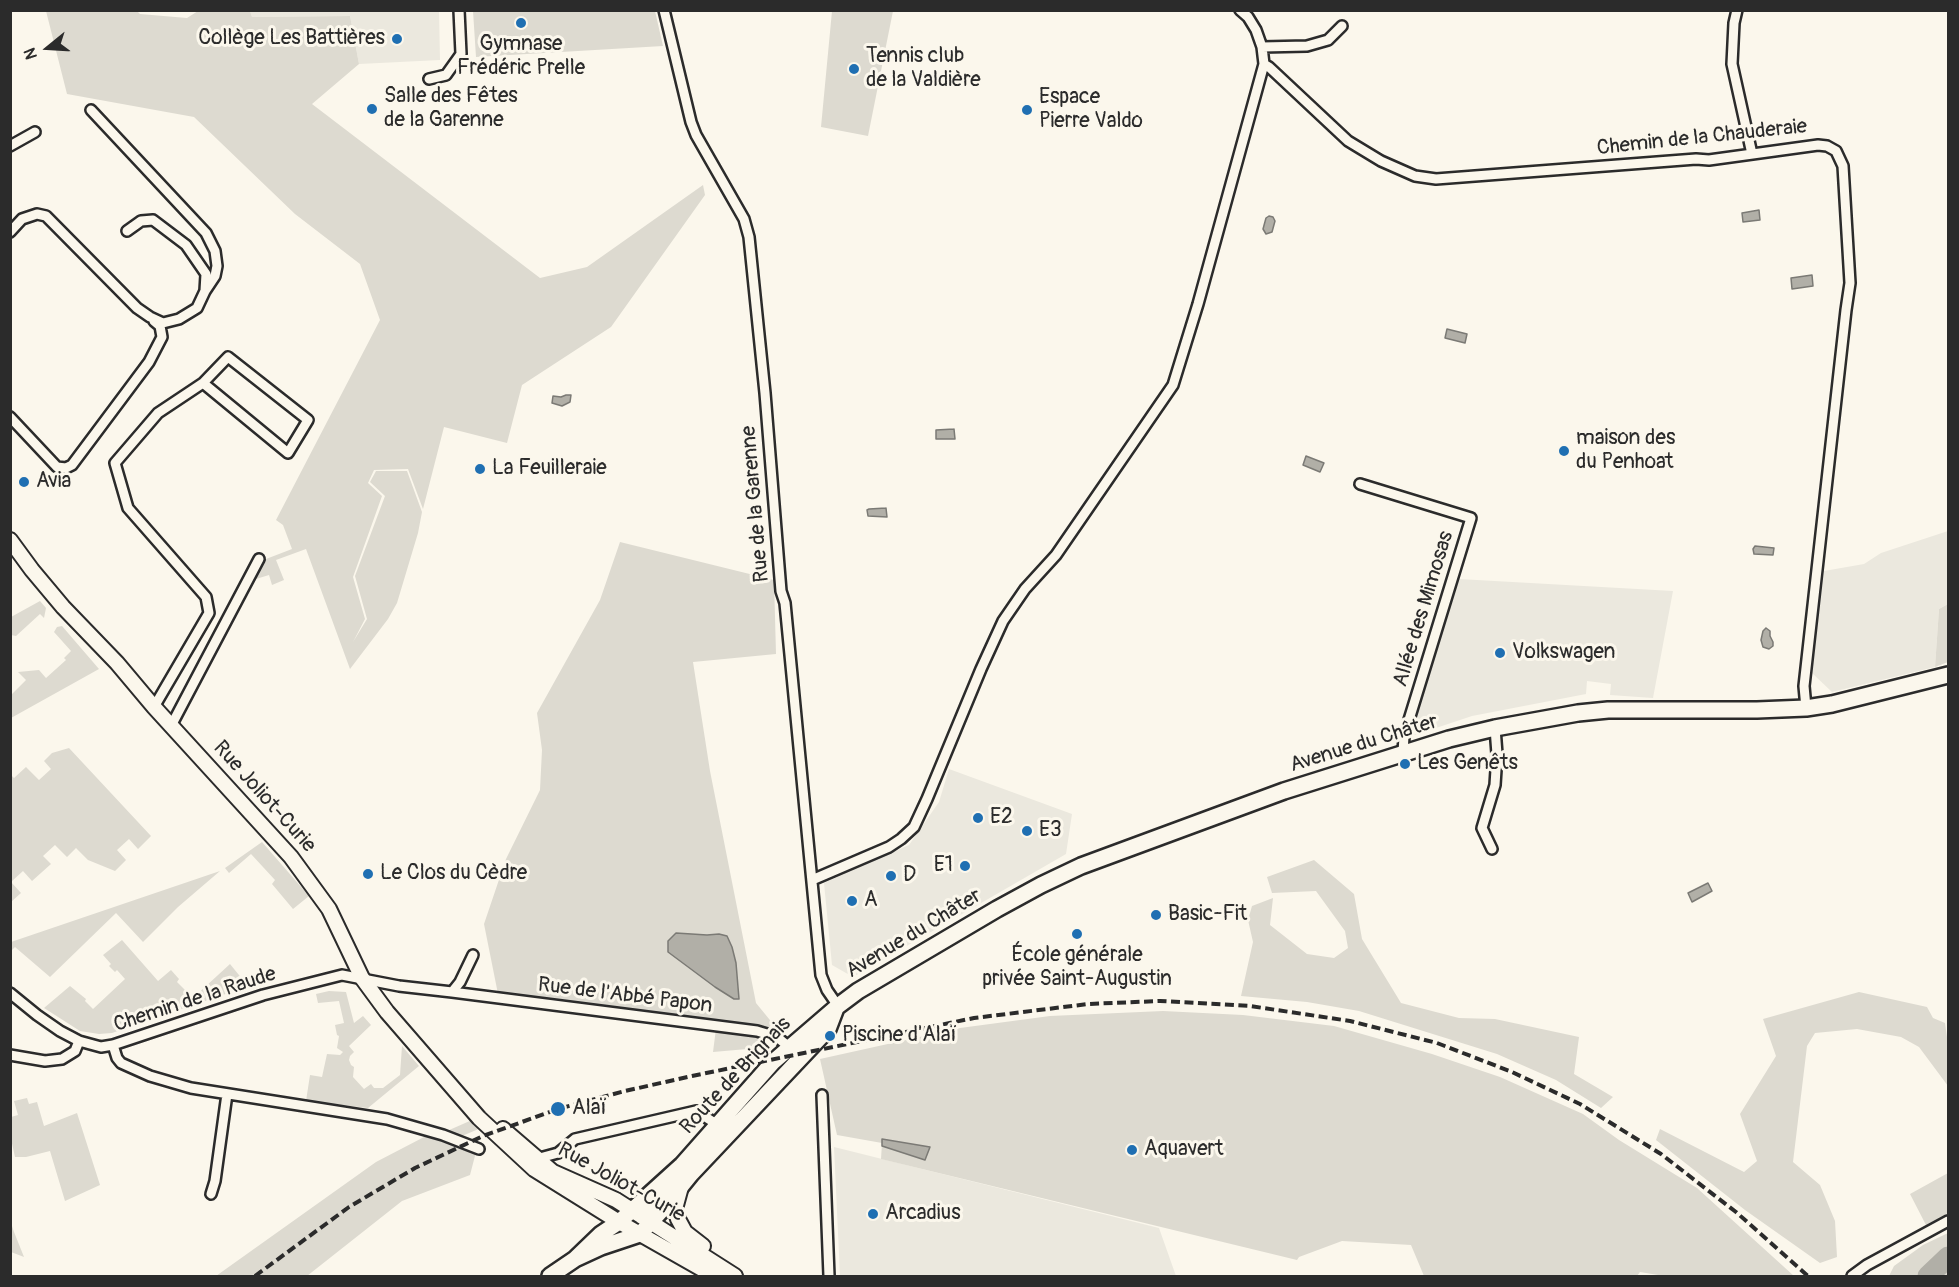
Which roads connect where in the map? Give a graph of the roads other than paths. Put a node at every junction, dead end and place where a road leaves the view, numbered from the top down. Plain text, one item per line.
1 (459, 10) edge
2 (664, 10) edge
3 (1240, 10) edge
4 (1737, 10) edge
5 (1342, 26) dead end
6 (1262, 47) junction
7 (1264, 64) junction
8 (429, 79) dead end
9 (91, 110) dead end
10 (35, 132) dead end
11 (10, 146) edge
12 (1752, 154) junction
13 (128, 231) dead end
14 (10, 232) edge
15 (205, 291) junction
16 (150, 317) junction
17 (203, 383) junction
18 (10, 417) edge
19 (1360, 484) dead end
20 (10, 540) edge
21 (259, 559) dead end
22 (1948, 675) edge
23 (154, 707) junction
24 (1806, 708) junction
25 (171, 726) junction
26 (1495, 728) junction
27 (1403, 753) junction
28 (1492, 849) dead end
29 (812, 880) junction
30 (474, 955) dead end
31 (362, 978) junction
32 (452, 992) junction
33 (10, 993) edge
34 (838, 1006) junction
35 (79, 1041) junction
36 (112, 1045) junction
37 (789, 1047) junction
38 (10, 1054) edge
39 (227, 1094) junction
40 (822, 1095) dead end
41 (463, 1098) junction
42 (718, 1125) junction
43 (479, 1149) dead end
44 (536, 1159) junction
45 (681, 1186) junction
46 (211, 1194) dead end
47 (642, 1216) junction
48 (1948, 1221) edge
49 (619, 1222) junction
50 (640, 1234) junction
51 (576, 1259) junction
52 (550, 1276) edge
53 (714, 1276) edge
54 (735, 1276) edge
55 (747, 1276) edge
56 (829, 1276) edge
57 (1852, 1276) edge

1 - 8 street
2 - 29 street, Rue de la Garenne
3 - 6 street
4 - 12 street
5 - 6 street
6 - 7 street
7 - 12 street, Chemin de la Chauderaie
7 - 29 street
9 - 15 street
10 - 11 street
12 - 24 street, Chemin de la Chauderaie
13 - 15 street
14 - 16 street
15 - 16 street
16 - 18 street
17 - 17 street
17 - 23 street
19 - 27 street, Allée des Mimosas
20 - 23 main road, Rue Joliot-Curie
21 - 25 street
22 - 24 main road, Avenue du Châter
23 - 25 main road, Rue Joliot-Curie
24 - 26 main road, Avenue du Châter
25 - 31 main road, Rue Joliot-Curie
26 - 27 main road, Avenue du Châter
26 - 28 street
27 - 34 main road, Avenue du Châter
29 - 34 street, Rue de la Garenne
30 - 32 street
31 - 32 street, Rue de l'Abbé Papon
31 - 36 street, Chemin de la Raude
31 - 41 main road, Rue Joliot-Curie
32 - 37 street, Rue de l'Abbé Papon
33 - 35 street, Chemin de la Raude
34 - 37 main road, Route de Brignais
34 - 45 main road, Route de Brignais
35 - 36 street, Chemin de la Raude
35 - 38 street
36 - 39 street
37 - 42 main road, Route de Brignais
39 - 43 street
39 - 46 street
40 - 56 street
41 - 44 main road, Rue Joliot-Curie
41 - 49 main road, Rue Joliot-Curie
42 - 44 street
42 - 47 main road, Route de Brignais
44 - 47 main road, Rue Joliot-Curie
45 - 47 main road, Route de Brignais
45 - 55 main road, Rue Joliot-Curie
47 - 49 main road, Route de Brignais
47 - 50 main road, Route de Brignais
47 - 54 main road, Rue Joliot-Curie
48 - 57 street
49 - 50 main road, Rue Joliot-Curie
49 - 51 main road, Route de Brignais
50 - 51 main road, Route de Brignais
50 - 53 main road, Rue Joliot-Curie
51 - 52 main road, Route de Brignais

